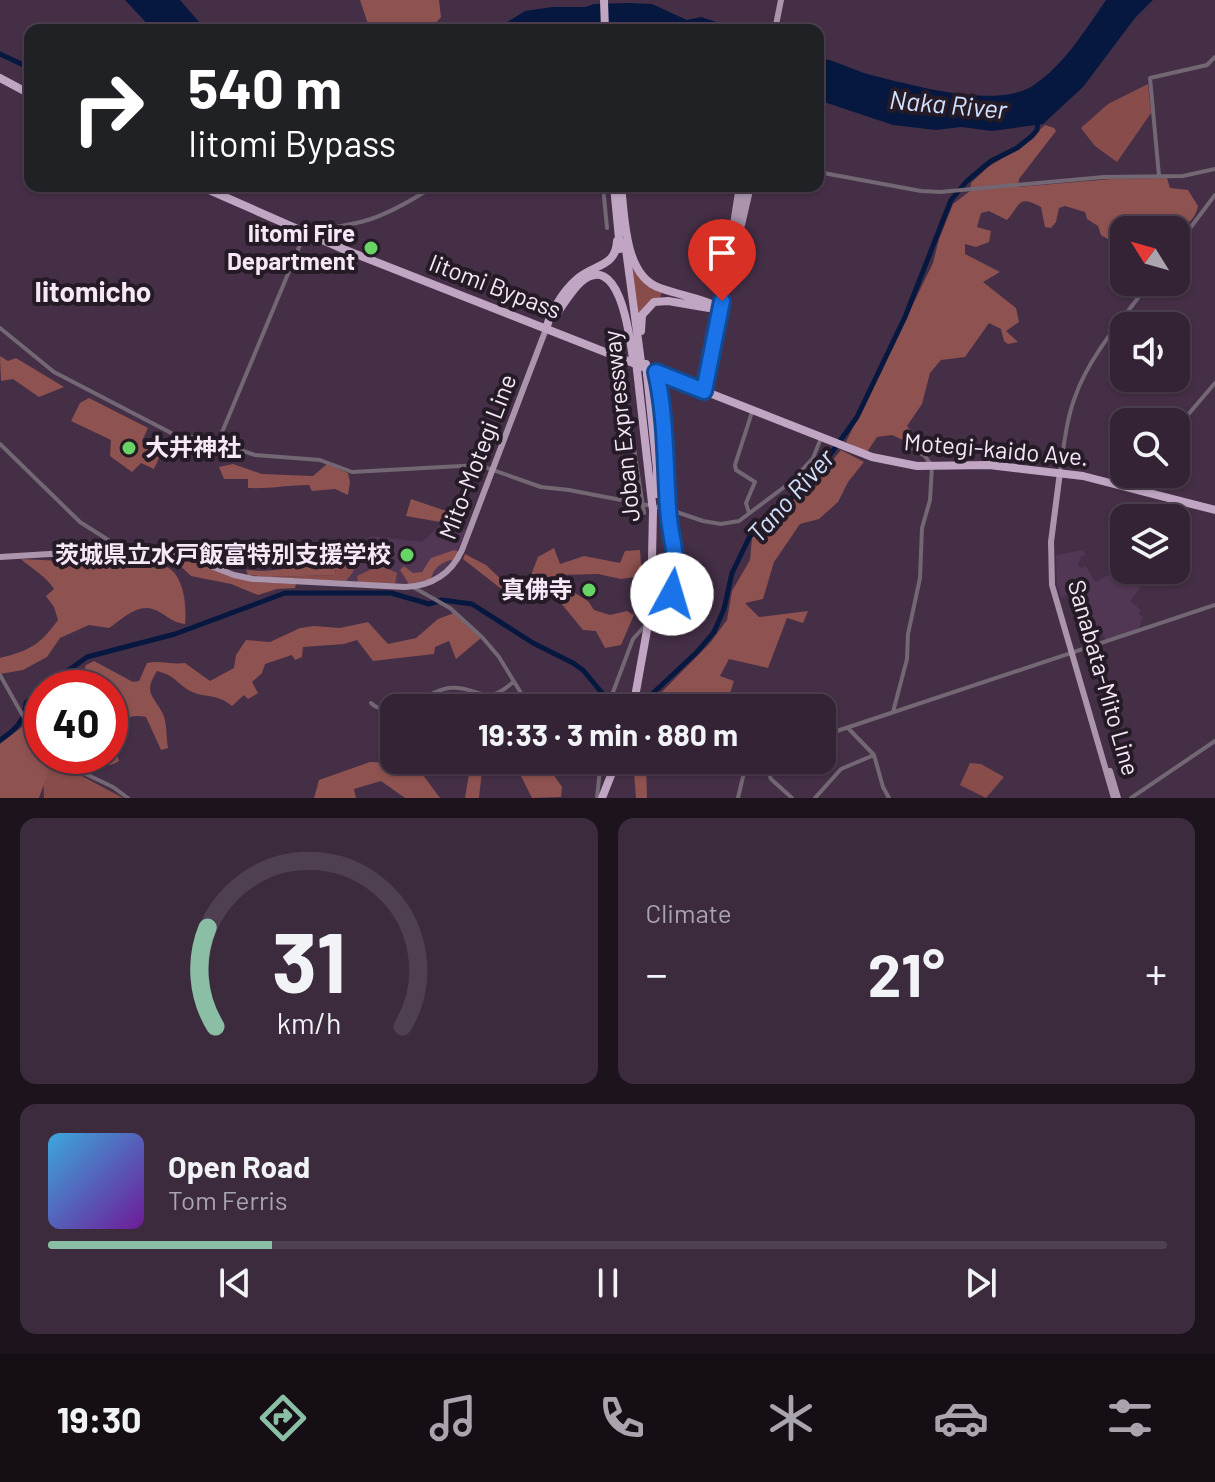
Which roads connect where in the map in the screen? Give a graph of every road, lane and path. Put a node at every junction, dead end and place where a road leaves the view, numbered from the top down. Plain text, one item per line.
1 (606, 0) edge
2 (781, 0) edge
3 (607, 24) edge
4 (776, 24) edge
5 (1215, 57) edge
6 (0, 78) edge
7 (24, 91) edge
8 (1215, 169) edge
9 (824, 173) edge
10 (1159, 176) junction
11 (213, 192) edge
12 (423, 192) edge
13 (604, 192) edge
14 (616, 192) edge
15 (617, 192) edge
16 (617, 192) edge
17 (741, 192) edge
18 (750, 192) edge
19 (1215, 195) edge
20 (737, 227) junction
21 (607, 228) dead end
22 (1190, 228) edge
23 (311, 236) junction
24 (1140, 296) edge
25 (721, 308) junction
26 (559, 311) junction
27 (0, 328) edge
28 (546, 329) junction
29 (564, 335) junction
30 (640, 366) junction
31 (1215, 383) edge
32 (704, 391) junction
33 (752, 411) junction
34 (1190, 412) edge
35 (825, 439) junction
36 (218, 442) junction
37 (0, 444) edge
38 (904, 444) dead end
39 (932, 466) junction
40 (492, 468) junction
41 (1060, 472) junction
42 (1140, 490) joint
43 (652, 505) junction
44 (668, 509) junction
45 (1215, 510) edge
46 (749, 513) junction
47 (116, 549) junction
48 (0, 557) edge
49 (413, 587) junction
50 (1215, 605) edge
51 (1073, 653) junction
52 (0, 675) edge
53 (513, 682) junction
54 (523, 694) edge
55 (613, 694) edge
56 (639, 694) edge
57 (371, 703) dead end
58 (893, 712) junction
59 (24, 720) edge
60 (848, 728) junction
61 (836, 732) edge
62 (1215, 741) edge
63 (874, 755) junction
64 (86, 774) edge
65 (602, 774) edge
66 (614, 774) edge
67 (744, 774) edge
68 (769, 774) edge
69 (604, 796) edge
70 (128, 798) edge
71 (738, 798) edge
72 (792, 798) edge
73 (815, 798) edge
74 (889, 798) edge
75 (1116, 798) edge
76 (1131, 798) edge

1 - 3 highway
2 - 4 main road
5 - 10 street
6 - 7 highway
8 - 10 street
9 - 10 street
11 - 23 highway, Iitomi Bypass
12 - 23 street
13 - 21 street
14 - 28 highway
15 - 25 highway
16 - 30 highway, Joban Expressway
17 - 20 main road
18 - 20 main road
19 - 22 street
20 - 25 main road
23 - 28 highway, Iitomi Bypass
23 - 36 street
24 - 41 street
25 - 30 highway
25 - 32 main road
26 - 28 highway
26 - 29 highway
26 - 30 highway
27 - 36 street
28 - 29 highway, Iitomi Bypass
28 - 40 main road, Mito-Motegi Line
29 - 30 highway, Iitomi Bypass
30 - 32 highway, Iitomi Bypass
30 - 43 highway
30 - 43 highway
30 - 43 street
30 - 44 street
31 - 34 street
32 - 33 highway, Iitomi Bypass
33 - 35 highway, Iitomi Bypass
33 - 46 street
35 - 39 highway, Motegi-kaido Ave.
35 - 46 street
36 - 40 street
37 - 47 street
38 - 39 street
39 - 41 highway, Motegi-kaido Ave.
39 - 58 street
40 - 43 street
40 - 49 main road, Mito-Motegi Line
41 - 42 highway, Motegi-kaido Ave.
41 - 51 main road, Sanabata-Mito Line
42 - 45 highway, Motegi-kaido Ave.
43 - 44 street
43 - 56 highway, Joban Expressway, bridge
44 - 46 street
44 - 55 street
47 - 48 main road
47 - 49 main road
49 - 53 street
50 - 51 street
51 - 58 street
51 - 75 main road, Sanabata-Mito Line
52 - 59 street
53 - 54 street
53 - 57 street
58 - 60 street
60 - 61 street
60 - 63 street
62 - 76 street
63 - 73 street
63 - 74 street
64 - 70 street
65 - 69 street
66 - 69 highway
67 - 71 street
68 - 72 street

